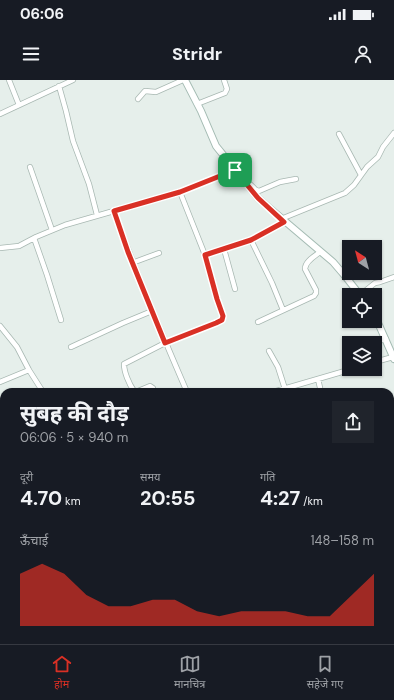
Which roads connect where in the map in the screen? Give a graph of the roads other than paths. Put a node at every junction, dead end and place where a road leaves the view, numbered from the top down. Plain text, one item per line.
1 (9, 80) edge
2 (73, 80) edge
3 (184, 80) edge
4 (224, 80) edge
5 (59, 86) junction
6 (138, 99) dead end
7 (197, 104) junction
8 (19, 105) junction
9 (0, 114) edge
10 (394, 133) edge
11 (339, 134) dead end
12 (30, 167) dead end
13 (235, 170) junction
14 (361, 175) junction
15 (296, 179) dead end
16 (244, 181) junction
17 (180, 192) junction
18 (114, 211) junction
19 (98, 215) junction
20 (282, 220) junction
21 (52, 230) junction
22 (34, 238) junction
23 (251, 240) junction
24 (0, 248) edge
25 (224, 249) junction
26 (320, 252) junction
27 (159, 253) dead end
28 (205, 255) junction
29 (132, 263) junction
30 (394, 276) edge
31 (354, 288) edge
32 (369, 288) edge
33 (235, 289) dead end
34 (283, 310) junction
35 (152, 311) junction
36 (61, 320) dead end
37 (258, 322) dead end
38 (0, 326) edge
39 (381, 328) edge
40 (386, 339) junction
41 (382, 340) edge
42 (165, 343) junction
43 (71, 347) dead end
44 (269, 350) dead end
45 (394, 358) edge
46 (382, 361) edge
47 (29, 370) junction
48 (342, 372) edge
49 (318, 379) junction
50 (0, 382) edge
51 (40, 388) edge
52 (131, 388) edge
53 (184, 388) edge
54 (285, 388) edge
55 (288, 388) edge
56 (320, 388) edge

1 - 8 street
2 - 5 street
3 - 6 street
3 - 7 street
4 - 7 street
5 - 8 street
5 - 19 street
7 - 13 street
8 - 9 street
10 - 14 street
11 - 14 street
12 - 21 street
13 - 16 street
13 - 17 street
14 - 20 street
15 - 16 street
16 - 20 street
17 - 18 street
17 - 28 street
18 - 19 street
18 - 29 street
19 - 21 street
20 - 23 street
20 - 26 street
21 - 22 street
22 - 24 street
22 - 36 street
23 - 25 street
23 - 34 street
25 - 28 street
25 - 33 street
26 - 31 street
26 - 34 street
27 - 29 street
28 - 42 street
29 - 35 street
30 - 32 street
34 - 37 street
35 - 42 street
35 - 43 street
38 - 47 street
39 - 40 street
40 - 41 street
40 - 45 street
42 - 52 street
42 - 53 street
44 - 54 street
45 - 46 street
47 - 50 street
47 - 51 street
48 - 49 street
49 - 55 street
49 - 56 street

